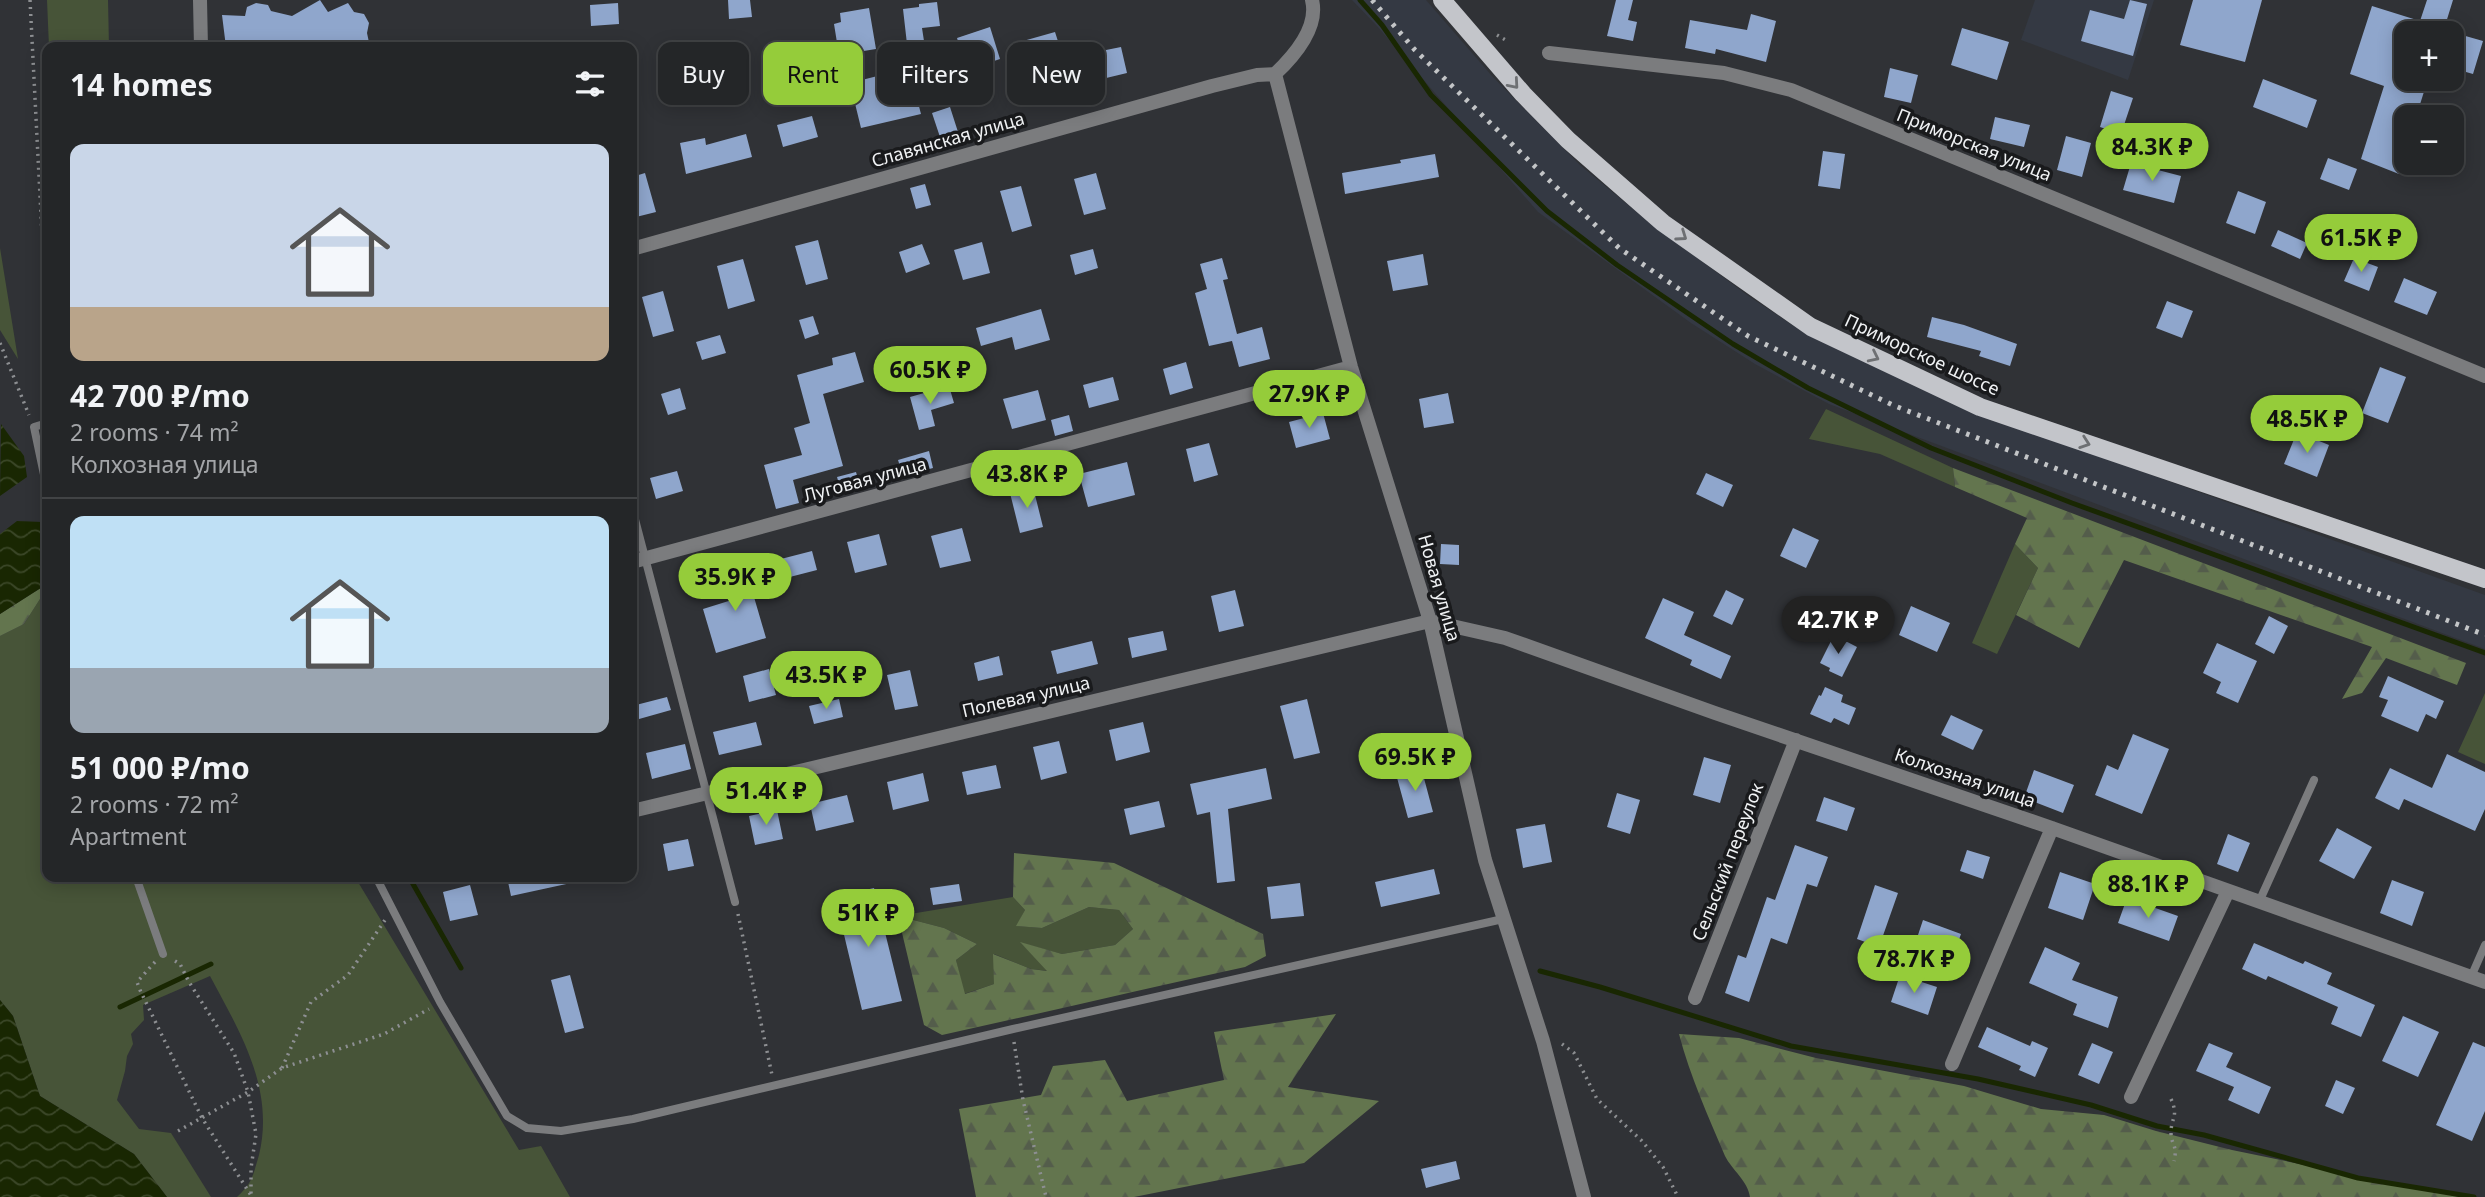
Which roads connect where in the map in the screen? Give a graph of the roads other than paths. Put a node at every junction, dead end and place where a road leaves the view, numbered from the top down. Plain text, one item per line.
1 (200, 0) edge
2 (1312, 0) edge
3 (1441, 0) edge
4 (201, 42) edge
5 (1549, 53) dead end
6 (1275, 75) junction
7 (637, 248) edge
8 (1352, 366) junction
9 (2485, 376) edge
10 (42, 425) edge
11 (42, 465) edge
12 (637, 525) edge
13 (647, 558) junction
14 (637, 561) edge
15 (2485, 579) edge
16 (1430, 621) junction
17 (1796, 740) junction
18 (2314, 780) dead end
19 (708, 793) junction
20 (637, 810) edge
21 (2052, 828) junction
22 (138, 882) edge
23 (379, 882) edge
24 (2228, 891) junction
25 (735, 902) road end
26 (2259, 902) junction
27 (1503, 919) junction
28 (2485, 945) edge
29 (163, 954) road end
30 (2478, 980) edge
31 (1695, 998) dead end
32 (1952, 1064) dead end
33 (2131, 1097) dead end
34 (1584, 1197) edge

1 - 4 street
2 - 6 street
3 -> 15 main road, Приморское шоссе
5 - 9 street, Приморская улица
6 - 7 street, Славянская улица
6 - 8 street, Новая улица
8 - 13 street, Луговая улица
8 - 16 street, Новая улица
10 - 11 lane
12 - 13 lane
13 - 14 street, Луговая улица
13 - 19 lane
16 - 17 street, Колхозная улица
16 - 19 street, Полевая улица
16 - 27 street, Новая улица
17 - 21 street, Колхозная улица
17 - 31 street, Сельский переулок
18 - 26 lane
19 - 20 street, Полевая улица
19 - 25 lane
21 - 24 street, Колхозная улица
21 - 32 street
22 - 29 lane
23 - 27 lane
24 - 26 street, Колхозная улица
24 - 33 street
26 - 30 street, Колхозная улица
27 - 34 street, Новая улица
28 - 30 lane

